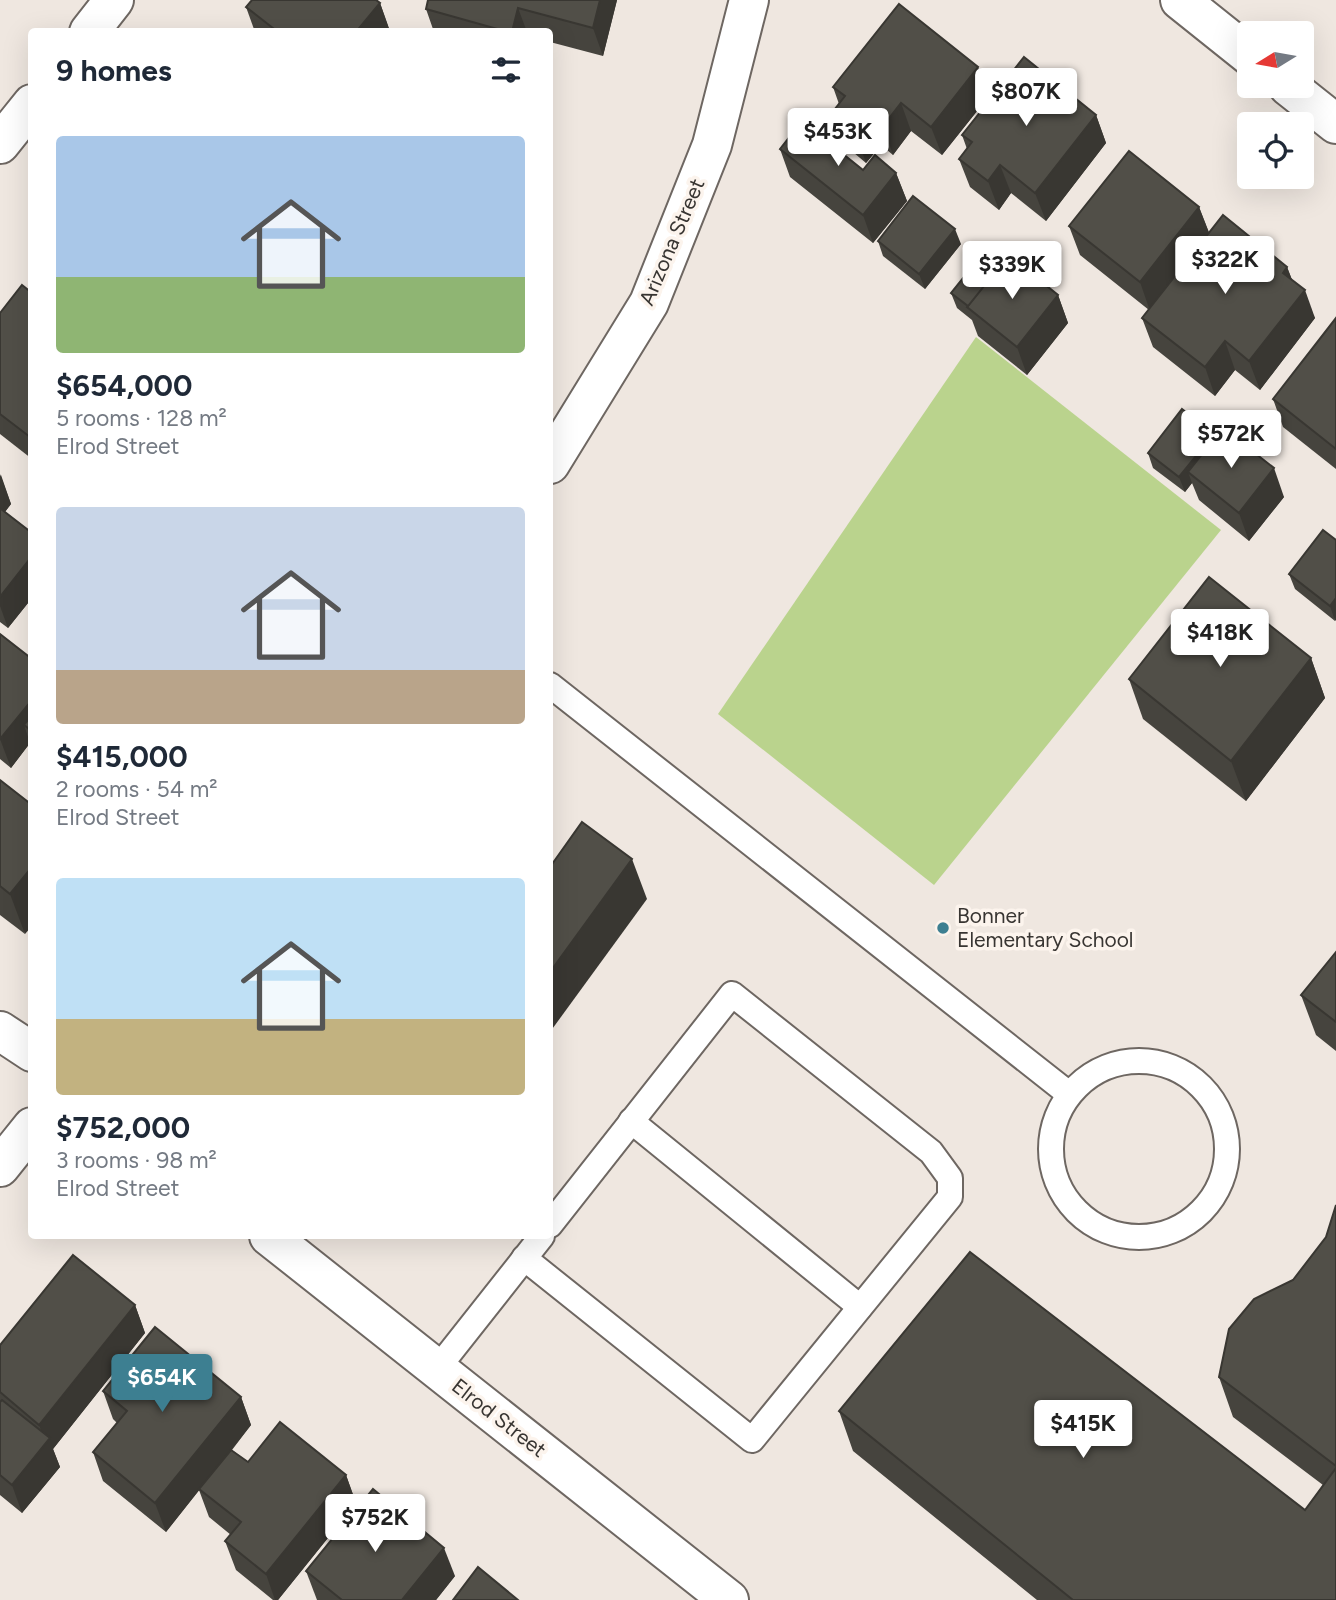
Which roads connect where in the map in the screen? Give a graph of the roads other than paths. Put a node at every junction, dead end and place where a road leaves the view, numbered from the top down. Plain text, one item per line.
1 (114, 0) edge
2 (748, 0) edge
3 (1180, 0) edge
4 (92, 28) edge
5 (1237, 45) edge
6 (1302, 98) edge
7 (28, 109) edge
8 (1336, 124) edge
9 (0, 144) edge
10 (553, 459) edge
11 (553, 687) edge
12 (0, 1031) edge
13 (28, 1049) edge
14 (1069, 1094) junction
15 (631, 1121) junction
16 (28, 1132) edge
17 (0, 1167) edge
18 (553, 1221) edge
19 (273, 1239) edge
20 (540, 1239) edge
21 (524, 1258) junction
22 (860, 1307) junction
23 (437, 1369) junction
24 (729, 1600) edge

1 - 4 street
2 - 10 street, Arizona Street
3 - 5 street
6 - 8 street
7 - 9 street
11 - 14 lane
12 - 13 street
14 - 14 lane
15 - 18 lane
15 - 22 lane
15 - 22 lane
16 - 17 street
19 - 23 street, Elrod Street
20 - 21 lane
21 - 22 lane
21 - 23 lane
23 - 24 street, Elrod Street

